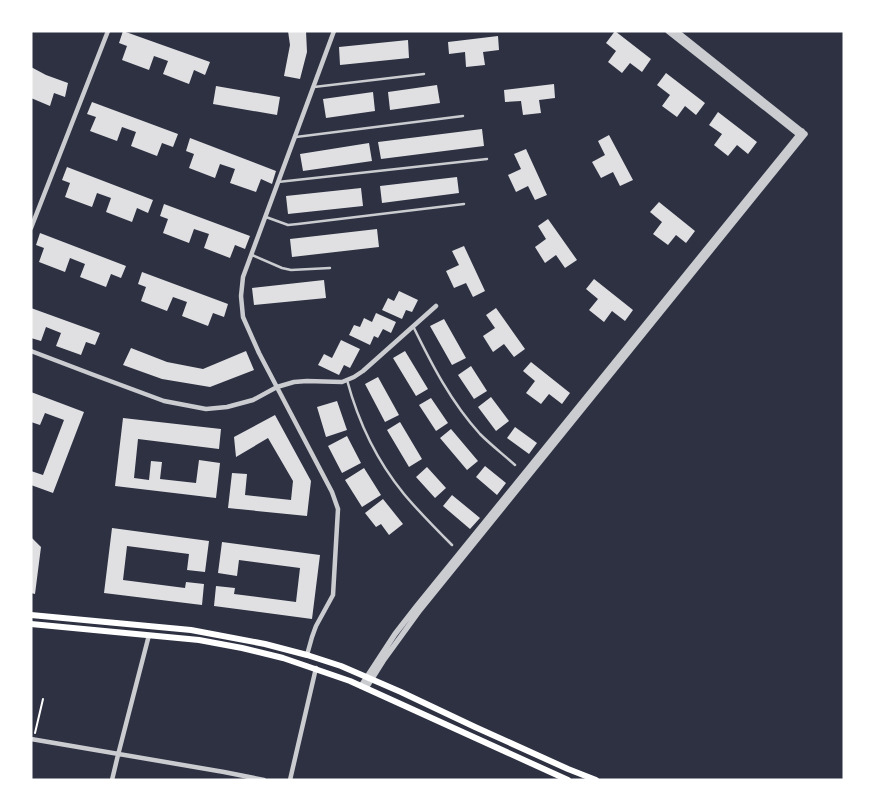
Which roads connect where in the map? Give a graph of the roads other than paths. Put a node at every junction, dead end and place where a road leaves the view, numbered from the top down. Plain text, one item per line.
1 (108, 31) edge
2 (334, 31) edge
3 (668, 31) edge
4 (676, 31) edge
5 (424, 74) dead end
6 (314, 87) junction
7 (463, 116) dead end
8 (802, 134) junction
9 (295, 137) junction
10 (487, 159) dead end
11 (278, 182) junction
12 (464, 204) dead end
13 (266, 217) junction
14 (31, 228) edge
15 (252, 254) junction
16 (330, 268) dead end
17 (436, 306) dead end
18 (413, 326) junction
19 (31, 351) edge
20 (347, 380) junction
21 (277, 387) junction
22 (516, 465) dead end
23 (452, 545) dead end
24 (31, 615) edge
25 (31, 624) edge
26 (149, 635) junction
27 (307, 655) junction
28 (316, 668) junction
29 (369, 678) junction
30 (363, 687) junction
31 (32, 739) edge
32 (118, 755) junction
33 (112, 780) edge
34 (264, 780) edge
35 (290, 780) edge
36 (568, 780) edge
37 (596, 780) edge

1 - 14 street
2 - 6 street
3 - 8 street
4 - 8 street
5 - 6 lane
6 - 9 street
7 - 9 lane
8 - 29 street
9 - 11 street
10 - 11 lane
11 - 13 street
12 - 13 lane
13 - 15 street
15 - 16 lane
15 - 21 street
17 - 18 street
18 - 20 street
18 - 22 lane
19 - 21 street
20 - 21 street
20 - 23 lane
21 - 27 street
24 - 27 main road
25 - 26 main road
26 - 28 main road
26 - 32 street
27 - 29 main road
28 - 30 main road
28 - 35 street
29 - 30 street
29 - 37 main road
30 - 36 main road
31 - 32 street
32 - 33 street
32 - 34 street

